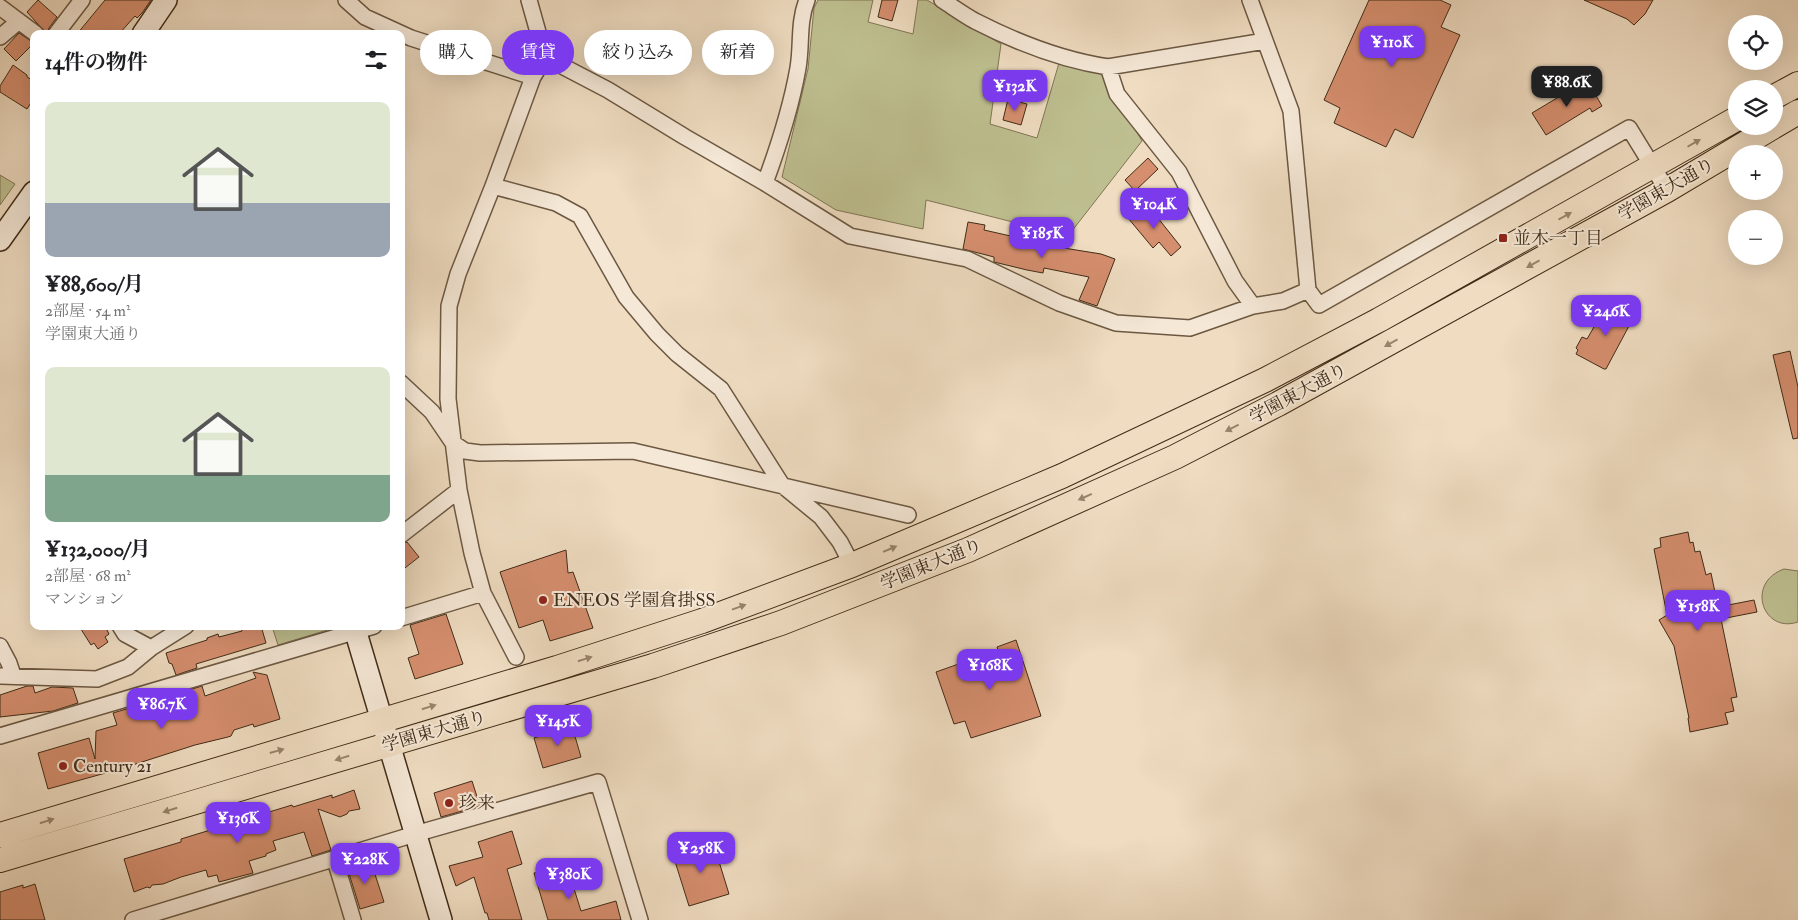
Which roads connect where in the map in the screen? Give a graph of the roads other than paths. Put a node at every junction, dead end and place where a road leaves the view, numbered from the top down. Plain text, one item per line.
1 (82, 0) edge
2 (166, 0) edge
3 (346, 0) edge
4 (529, 0) edge
5 (807, 0) edge
6 (942, 0) edge
7 (1250, 0) edge
8 (0, 7) edge
9 (19, 21) junction
10 (31, 30) edge
11 (59, 30) edge
12 (146, 30) edge
13 (393, 30) edge
14 (537, 30) edge
15 (405, 35) edge
16 (0, 38) edge
17 (1265, 41) junction
18 (1108, 67) junction
19 (574, 72) edge
20 (534, 77) joint
21 (1798, 84) edge
22 (1783, 93) edge
23 (1798, 112) edge
24 (1728, 123) edge
25 (1652, 166) junction
26 (765, 183) junction
27 (493, 186) junction
28 (1667, 190) junction
29 (30, 198) edge
30 (0, 240) edge
31 (1308, 290) junction
32 (1253, 306) junction
33 (405, 387) edge
34 (453, 443) junction
35 (782, 485) junction
36 (459, 490) junction
37 (908, 515) dead end
38 (405, 532) edge
39 (852, 565) junction
40 (483, 593) junction
41 (405, 617) edge
42 (122, 630) edge
43 (180, 630) edge
44 (354, 630) edge
45 (361, 630) edge
46 (0, 646) edge
47 (151, 648) junction
48 (516, 657) dead end
49 (7, 675) edge
50 (383, 721) junction
51 (0, 736) edge
52 (389, 744) junction
53 (415, 834) junction
54 (0, 835) edge
55 (0, 860) edge
56 (335, 860) junction
57 (141, 919) edge
58 (353, 920) edge
59 (441, 920) edge
60 (640, 920) edge

1 - 11 street
2 - 12 street
3 - 13 street
4 - 14 street
5 - 26 street
6 - 18 street
7 - 17 street
8 - 9 street
9 - 10 street
9 - 16 street
15 - 20 street
17 - 18 street
17 - 31 street
18 - 32 street
19 - 26 street
20 - 27 street
21 - 22 main road
23 - 28 main road, 学園東大通り
25 -> 24 main road, 学園東大通り
25 - 28 street
25 - 31 street
39 -> 25 main road, 学園東大通り
26 - 32 street
27 - 34 street
27 - 35 street
28 -> 52 main road, 学園東大通り
29 - 30 street
31 - 32 street
33 - 34 street
34 - 35 street
34 - 36 street
35 - 37 street
35 - 39 street
36 - 38 street
36 - 40 street
50 -> 39 main road, 学園東大通り
40 - 41 street
40 - 48 street
42 - 47 street
43 - 47 street
44 - 51 street
45 - 50 street
46 - 49 street
47 - 49 street
50 - 52 street
54 -> 50 main road, 学園東大通り
52 - 53 street
52 -> 55 main road, 学園東大通り
53 - 56 street
53 - 59 street
53 - 60 street
56 - 57 street
56 - 58 street

